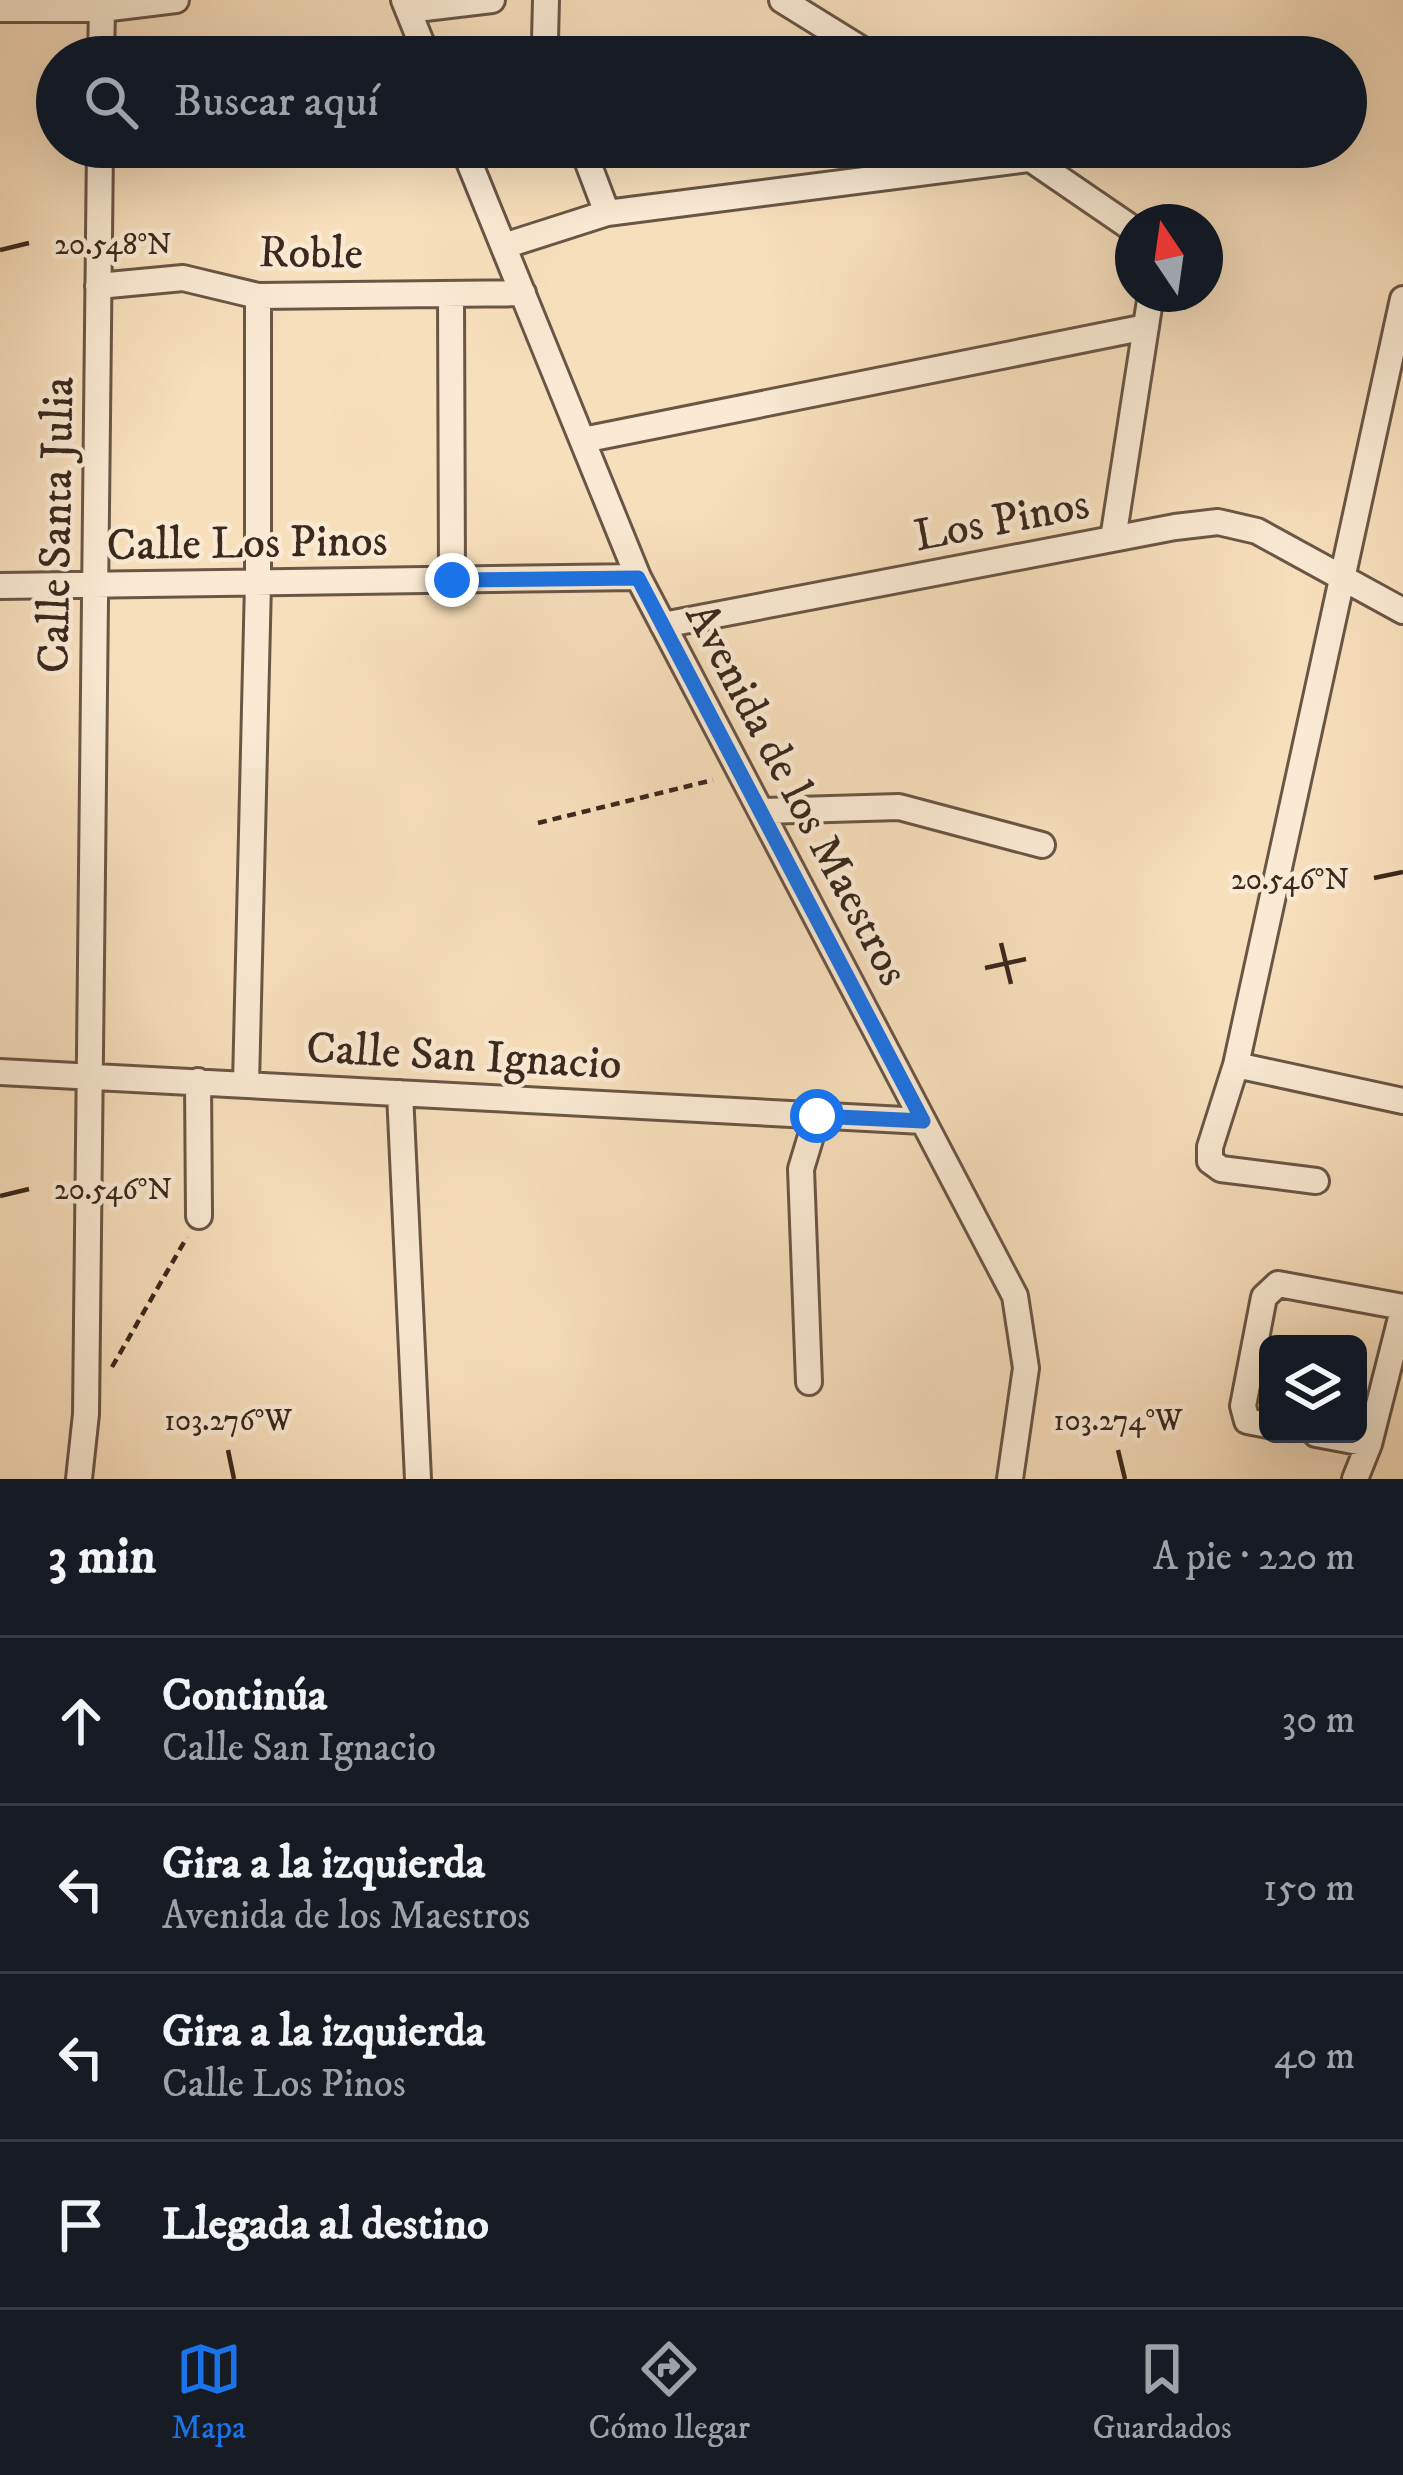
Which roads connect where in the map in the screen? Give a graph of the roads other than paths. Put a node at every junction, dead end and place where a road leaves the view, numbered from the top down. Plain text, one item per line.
1 (176, 0) edge
2 (492, 0) edge
3 (546, 0) edge
4 (782, 0) edge
5 (406, 5) edge
6 (0, 8) edge
7 (102, 9) junction
8 (101, 36) edge
9 (419, 36) edge
10 (545, 36) edge
11 (840, 36) edge
12 (100, 168) edge
13 (472, 168) edge
14 (590, 168) edge
15 (918, 168) edge
16 (1043, 168) edge
17 (608, 213) junction
18 (1115, 217) edge
19 (504, 246) junction
20 (98, 286) junction
21 (523, 293) junction
22 (451, 294) junction
23 (258, 296) junction
24 (1403, 299) edge
25 (1148, 312) edge
26 (1146, 327) junction
27 (583, 440) junction
28 (1113, 539) junction
29 (1345, 577) junction
30 (638, 578) junction
31 (452, 580) junction
32 (258, 583) junction
33 (95, 585) junction
34 (0, 586) edge
35 (1403, 611) edge
36 (663, 625) junction
37 (763, 811) junction
38 (1042, 845) dead end
39 (1236, 1065) junction
40 (0, 1072) edge
41 (89, 1077) junction
42 (198, 1081) junction
43 (246, 1084) junction
44 (400, 1094) junction
45 (1403, 1101) edge
46 (817, 1116) junction
47 (923, 1121) junction
48 (1316, 1180) dead end
49 (199, 1216) road end
50 (1403, 1309) edge
51 (809, 1382) dead end
52 (1259, 1423) edge
53 (1364, 1443) edge
54 (1369, 1444) junction
55 (79, 1479) edge
56 (418, 1479) edge
57 (1010, 1479) edge
58 (1355, 1479) edge

1 - 7 street
2 - 5 street
3 - 10 street
4 - 11 street
5 - 9 street
6 - 7 street
7 - 8 street
12 - 20 street, Calle Santa Julia
13 - 19 street, Avenida de los Maestros
14 - 17 street
15 - 17 street
16 - 18 street
17 - 19 street
19 - 21 street, Avenida de los Maestros
20 - 23 street, Roble
20 - 33 street, Calle Santa Julia
21 - 22 street, Roble
21 - 27 street, Avenida de los Maestros
22 - 23 street, Roble
22 - 31 street
23 - 32 street
24 - 29 street
25 - 26 street
26 - 27 street
26 - 28 street
27 - 30 street, Avenida de los Maestros
28 - 29 street, Los Pinos
28 - 36 street, Los Pinos
29 - 35 street, Los Pinos
29 - 39 street
30 - 31 street, Calle Los Pinos
30 - 36 street, Avenida de los Maestros
31 - 32 street, Calle Los Pinos
32 - 33 street, Calle Los Pinos
32 - 43 street
33 - 34 street, Calle Los Pinos
33 - 41 street, Calle Santa Julia
36 - 37 street, Avenida de los Maestros
37 - 38 street
37 - 47 street, Avenida de los Maestros
39 - 45 street
39 - 48 street
40 - 41 street, Calle San Ignacio
41 - 42 street, Calle San Ignacio
41 - 55 street, Calle Santa Julia
42 - 43 street, Calle San Ignacio
42 - 49 street
43 - 44 street, Calle San Ignacio
44 - 46 street, Calle San Ignacio
44 - 56 street
46 - 47 street, Calle San Ignacio
46 - 51 street
47 - 57 street, Avenida de los Maestros
50 - 52 street
50 - 54 street
53 - 54 street
54 - 58 street

